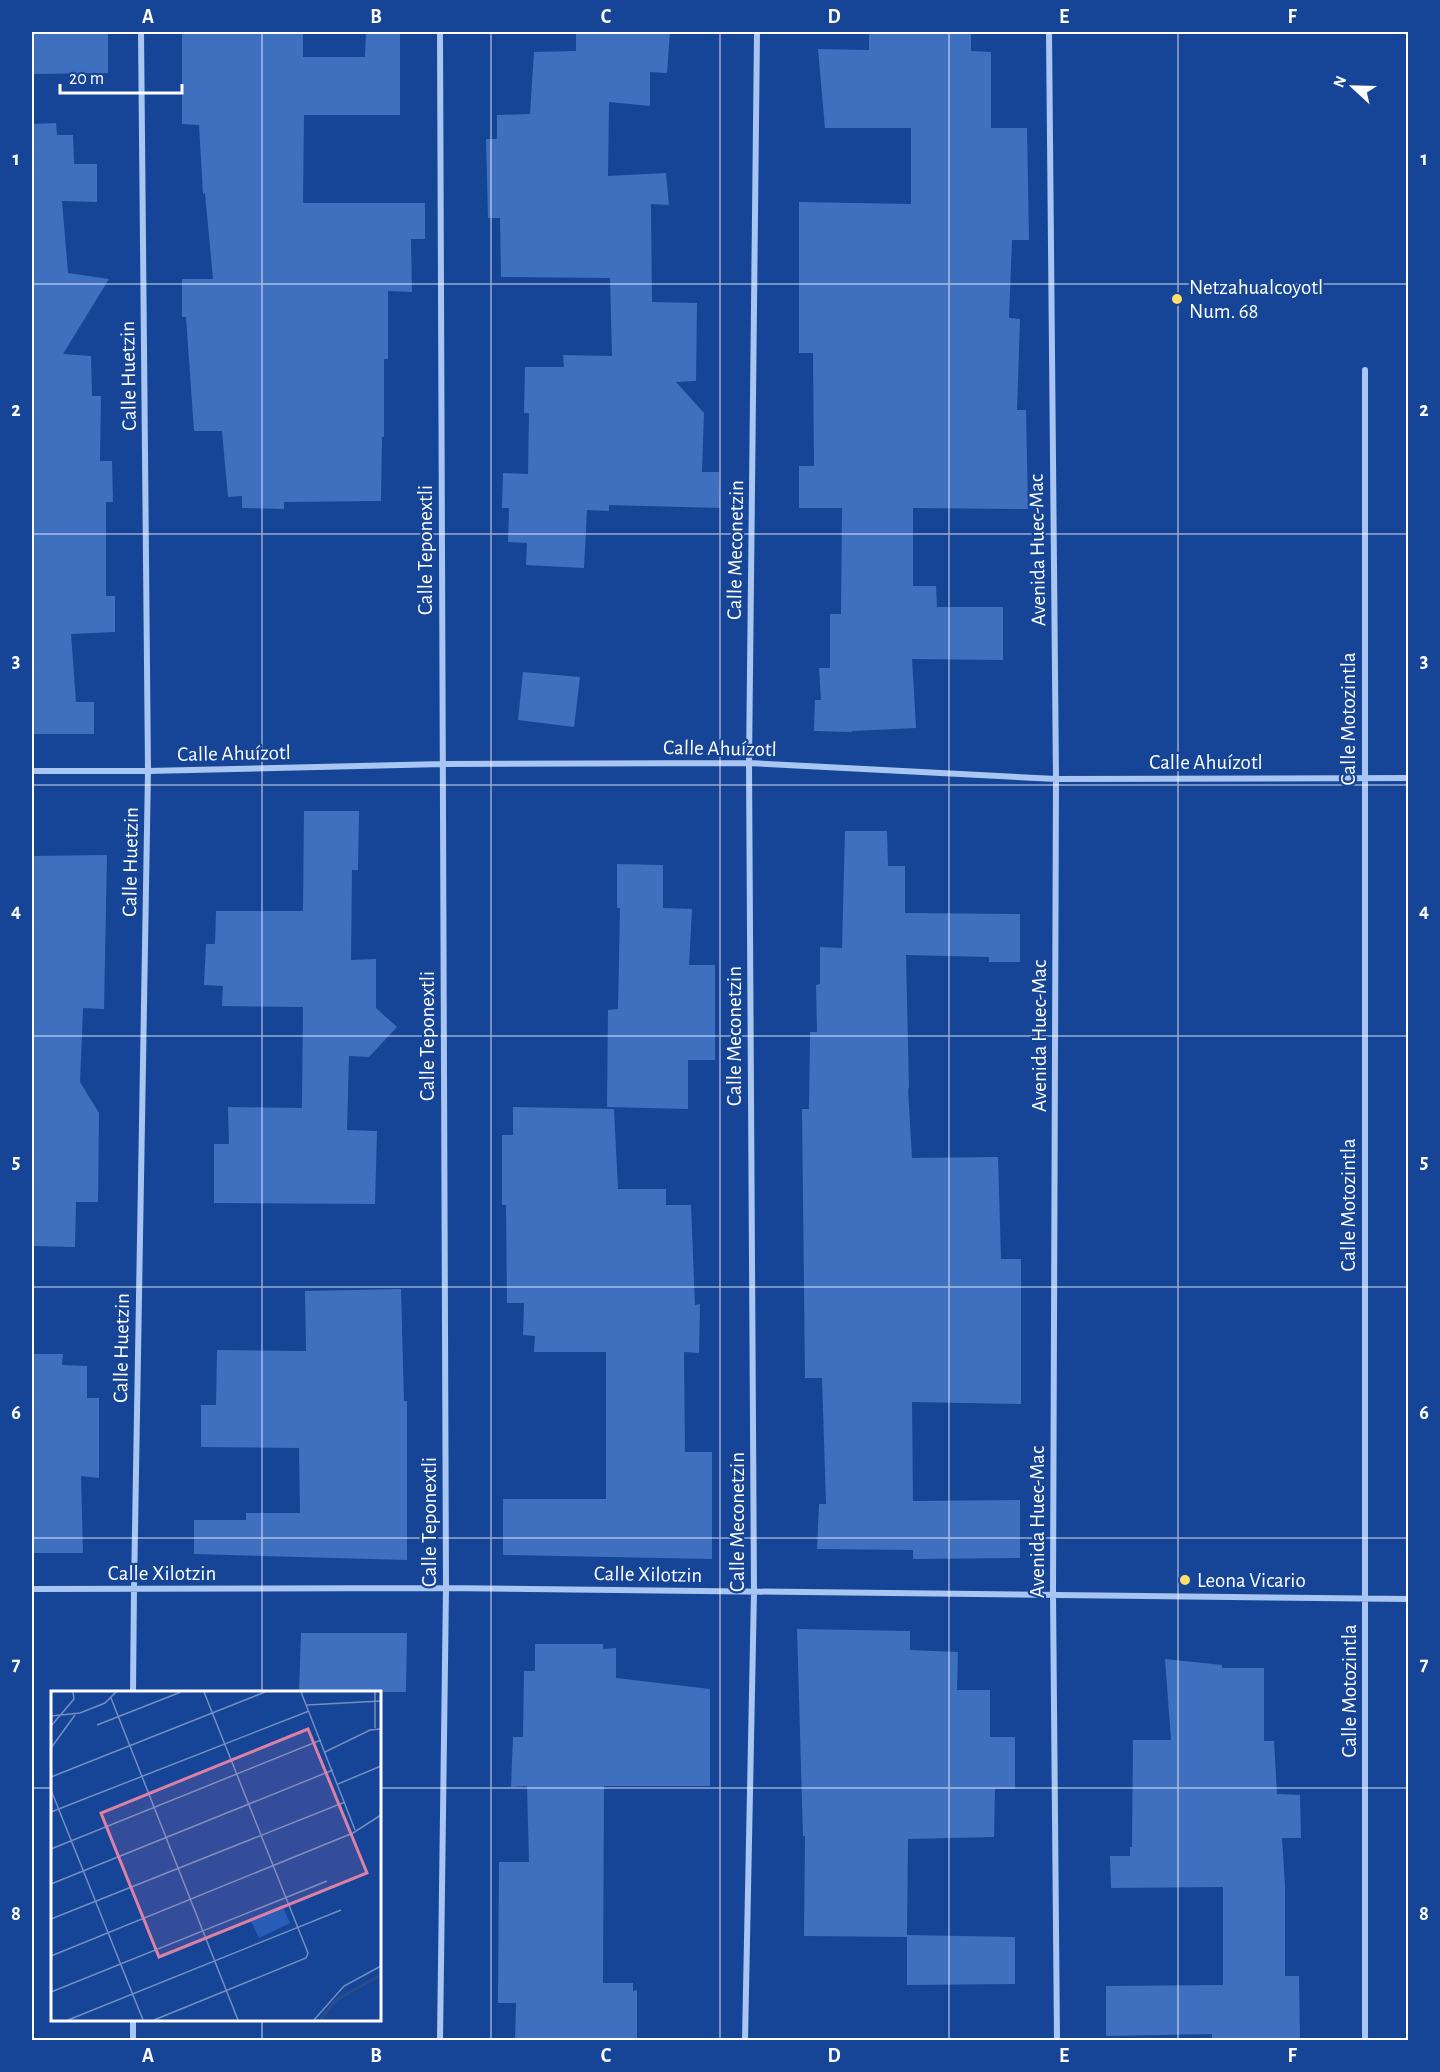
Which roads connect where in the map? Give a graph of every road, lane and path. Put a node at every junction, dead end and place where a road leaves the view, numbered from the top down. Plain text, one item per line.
1 (141, 32) edge
2 (440, 32) edge
3 (757, 32) edge
4 (1049, 32) edge
5 (1365, 370) dead end
6 (749, 763) junction
7 (443, 764) junction
8 (32, 771) edge
9 (148, 771) junction
10 (1364, 778) junction
11 (1408, 778) edge
12 (1056, 779) junction
13 (446, 1588) junction
14 (32, 1589) edge
15 (134, 1589) junction
16 (754, 1592) junction
17 (1053, 1594) junction
18 (1366, 1599) junction
19 (1408, 1599) edge
20 (134, 1691) edge
21 (133, 2021) edge
22 (133, 2040) edge
23 (440, 2040) edge
24 (746, 2040) edge
25 (1057, 2040) edge
26 (1365, 2040) edge

1 - 9 street, Calle Huetzin
2 - 7 street, Calle Teponextli
3 - 6 street, Calle Meconetzin
4 - 12 street, Avenida Huec-Mac
5 - 10 street, Calle Motozintla
6 - 7 street, Calle Ahuízotl
6 - 12 street, Calle Ahuízotl
6 - 16 street, Calle Meconetzin
7 - 9 street, Calle Ahuízotl
7 - 13 street, Calle Teponextli
8 - 9 street, Calle Ahuízotl
9 - 15 street, Calle Huetzin
10 - 11 street, Calle Ahuízotl
10 - 12 street, Calle Ahuízotl
10 - 18 street, Calle Motozintla
12 - 17 street, Avenida Huec-Mac
13 - 15 street, Calle Xilotzin
13 - 16 street, Calle Xilotzin
13 - 23 street, Calle Teponextli
14 - 15 street, Calle Xilotzin
15 - 20 street, Calle Huetzin
16 - 17 street, Calle Xilotzin
16 - 24 street, Calle Meconetzin
17 - 18 street, Calle Xilotzin
17 - 25 street, Avenida Huec-Mac
18 - 19 street, Calle Xilotzin
18 - 26 street, Calle Motozintla
21 - 22 street

